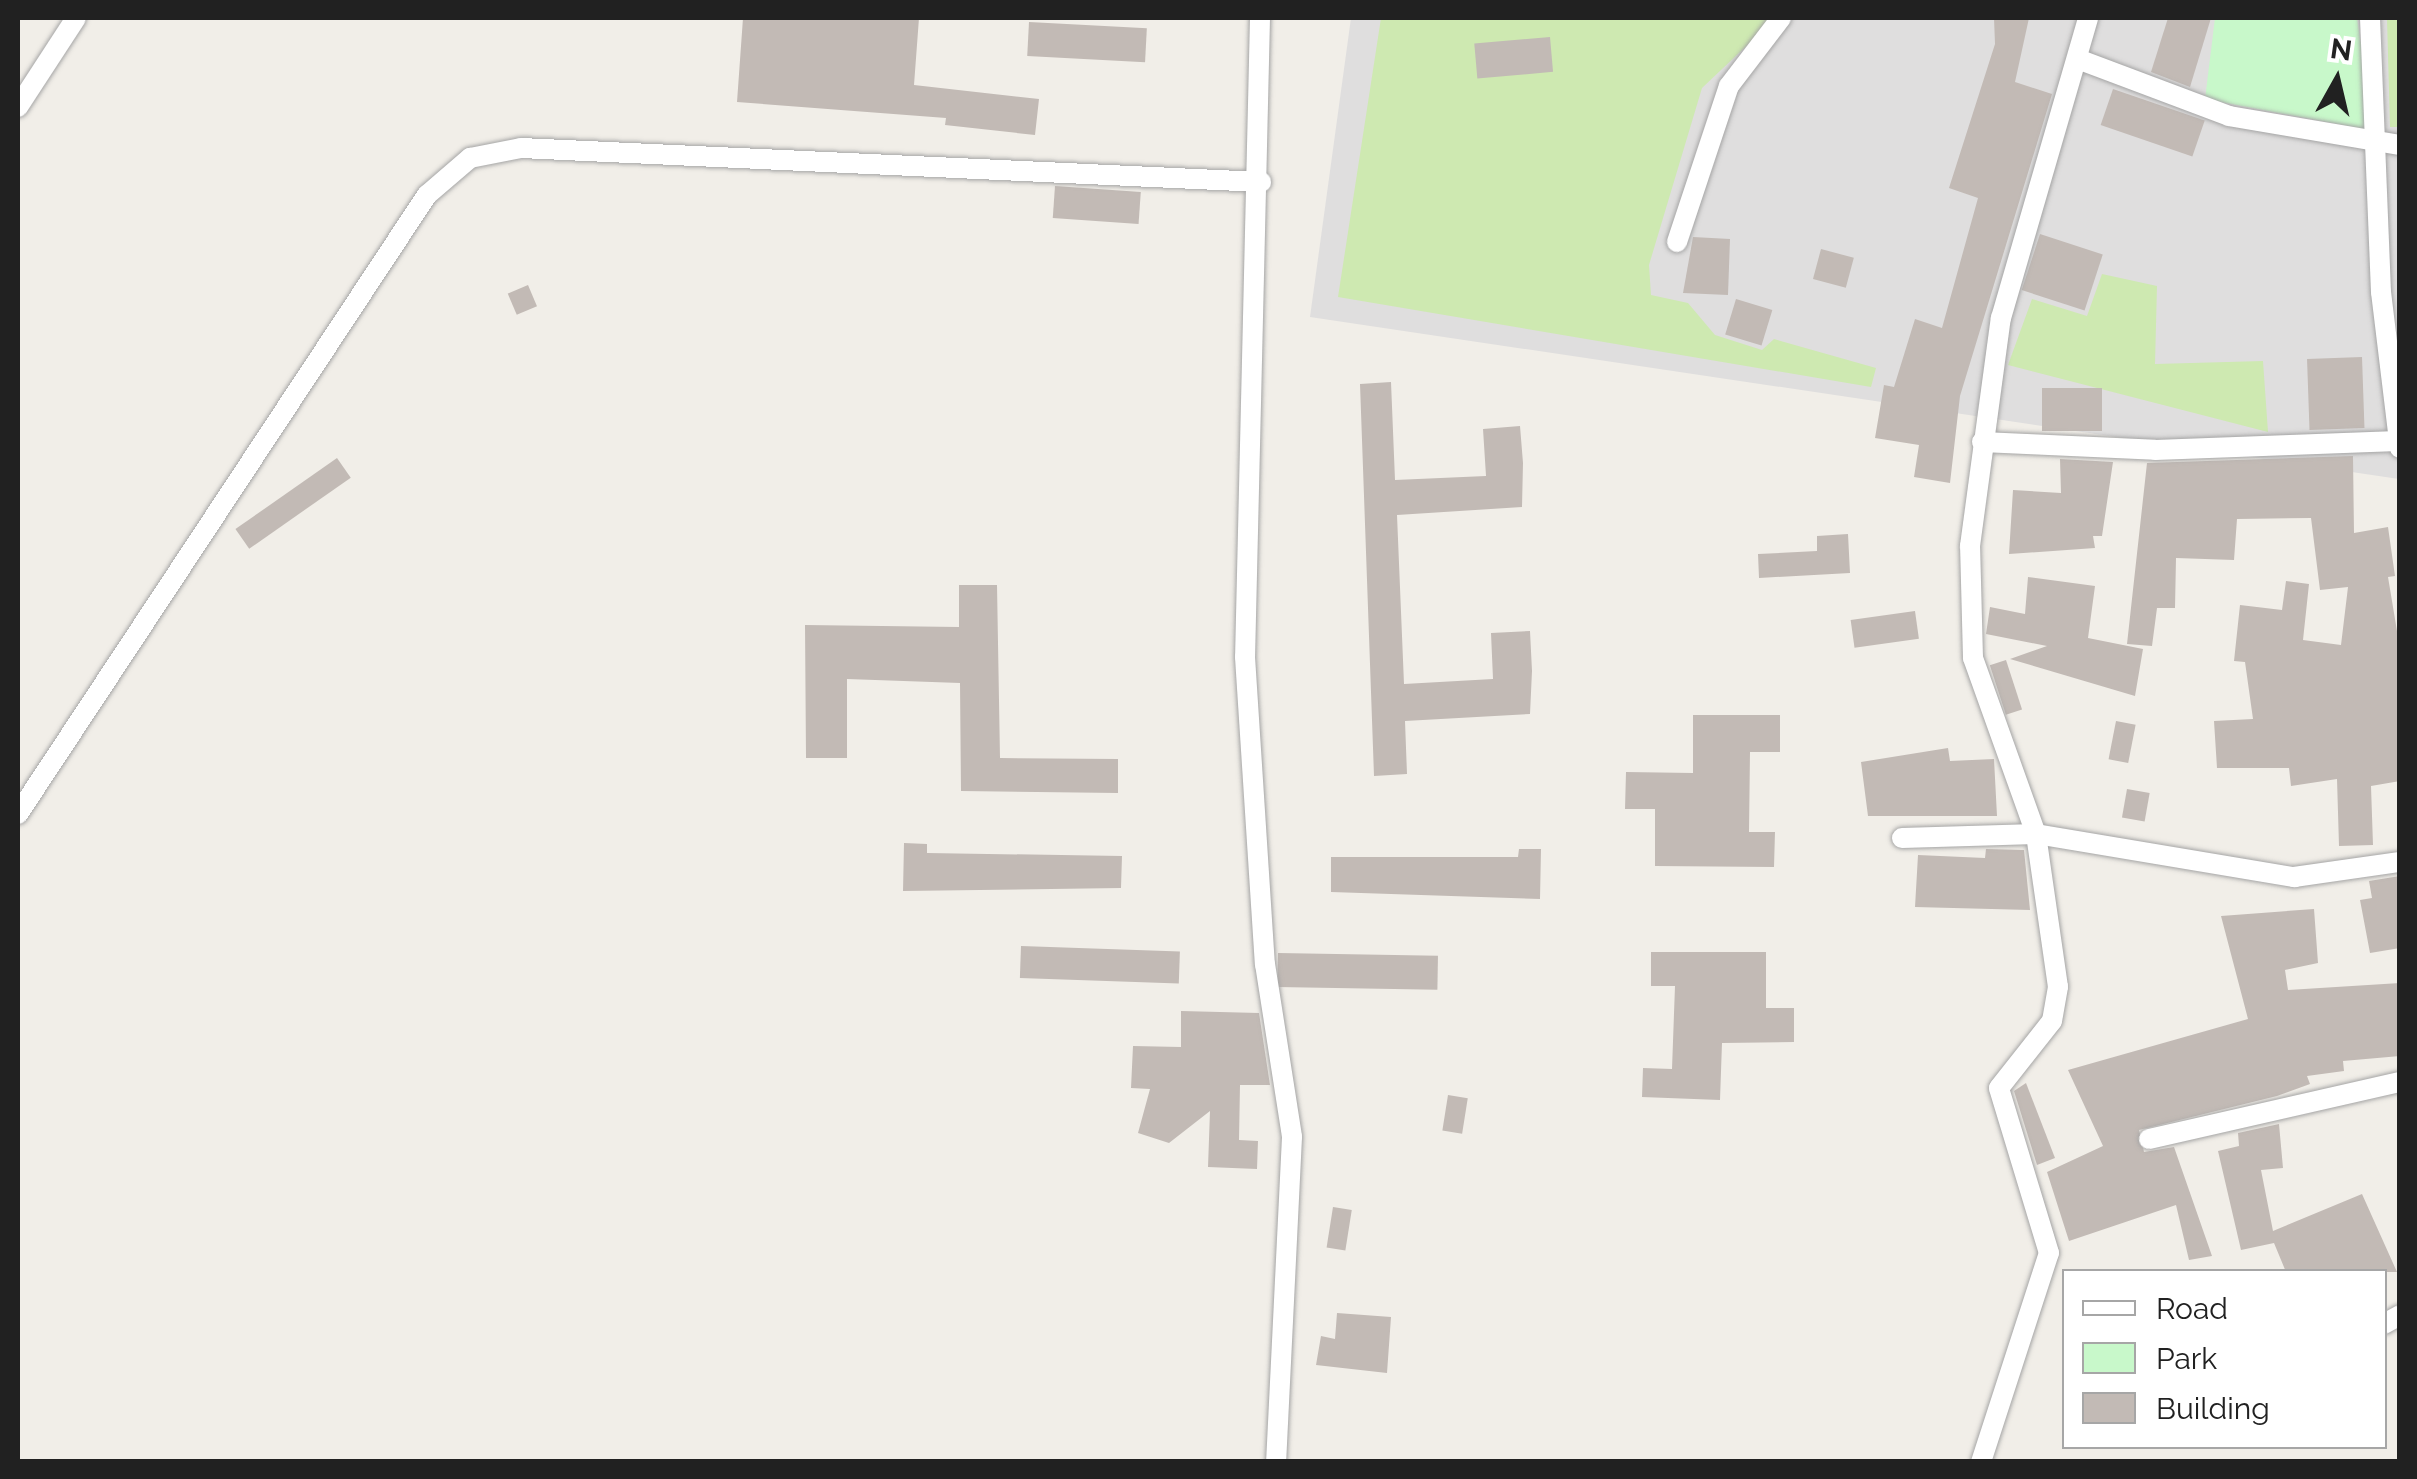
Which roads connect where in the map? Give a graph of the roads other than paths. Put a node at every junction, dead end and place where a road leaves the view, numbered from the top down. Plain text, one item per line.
1 (76, 18) edge
2 (1260, 18) edge
3 (1781, 18) edge
4 (2088, 18) edge
5 (2370, 18) edge
6 (2080, 60) junction
7 (18, 107) edge
8 (2390, 145) edge
9 (1261, 182) junction
10 (1677, 242) dead end
11 (1982, 442) junction
12 (2399, 444) edge
13 (18, 814) edge
14 (2036, 834) junction
15 (1902, 838) dead end
16 (2400, 862) edge
17 (2400, 1082) edge
18 (2149, 1140) dead end
19 (1276, 1462) edge
20 (1981, 1462) edge

1 - 7 street
2 - 9 street
3 - 10 street
4 - 6 street
5 - 8 street
6 - 8 street
6 - 11 street
8 - 12 street
9 - 13 street
9 - 19 street
11 - 12 street
11 - 14 street
14 - 15 street
14 - 16 street
14 - 20 street
17 - 18 street

